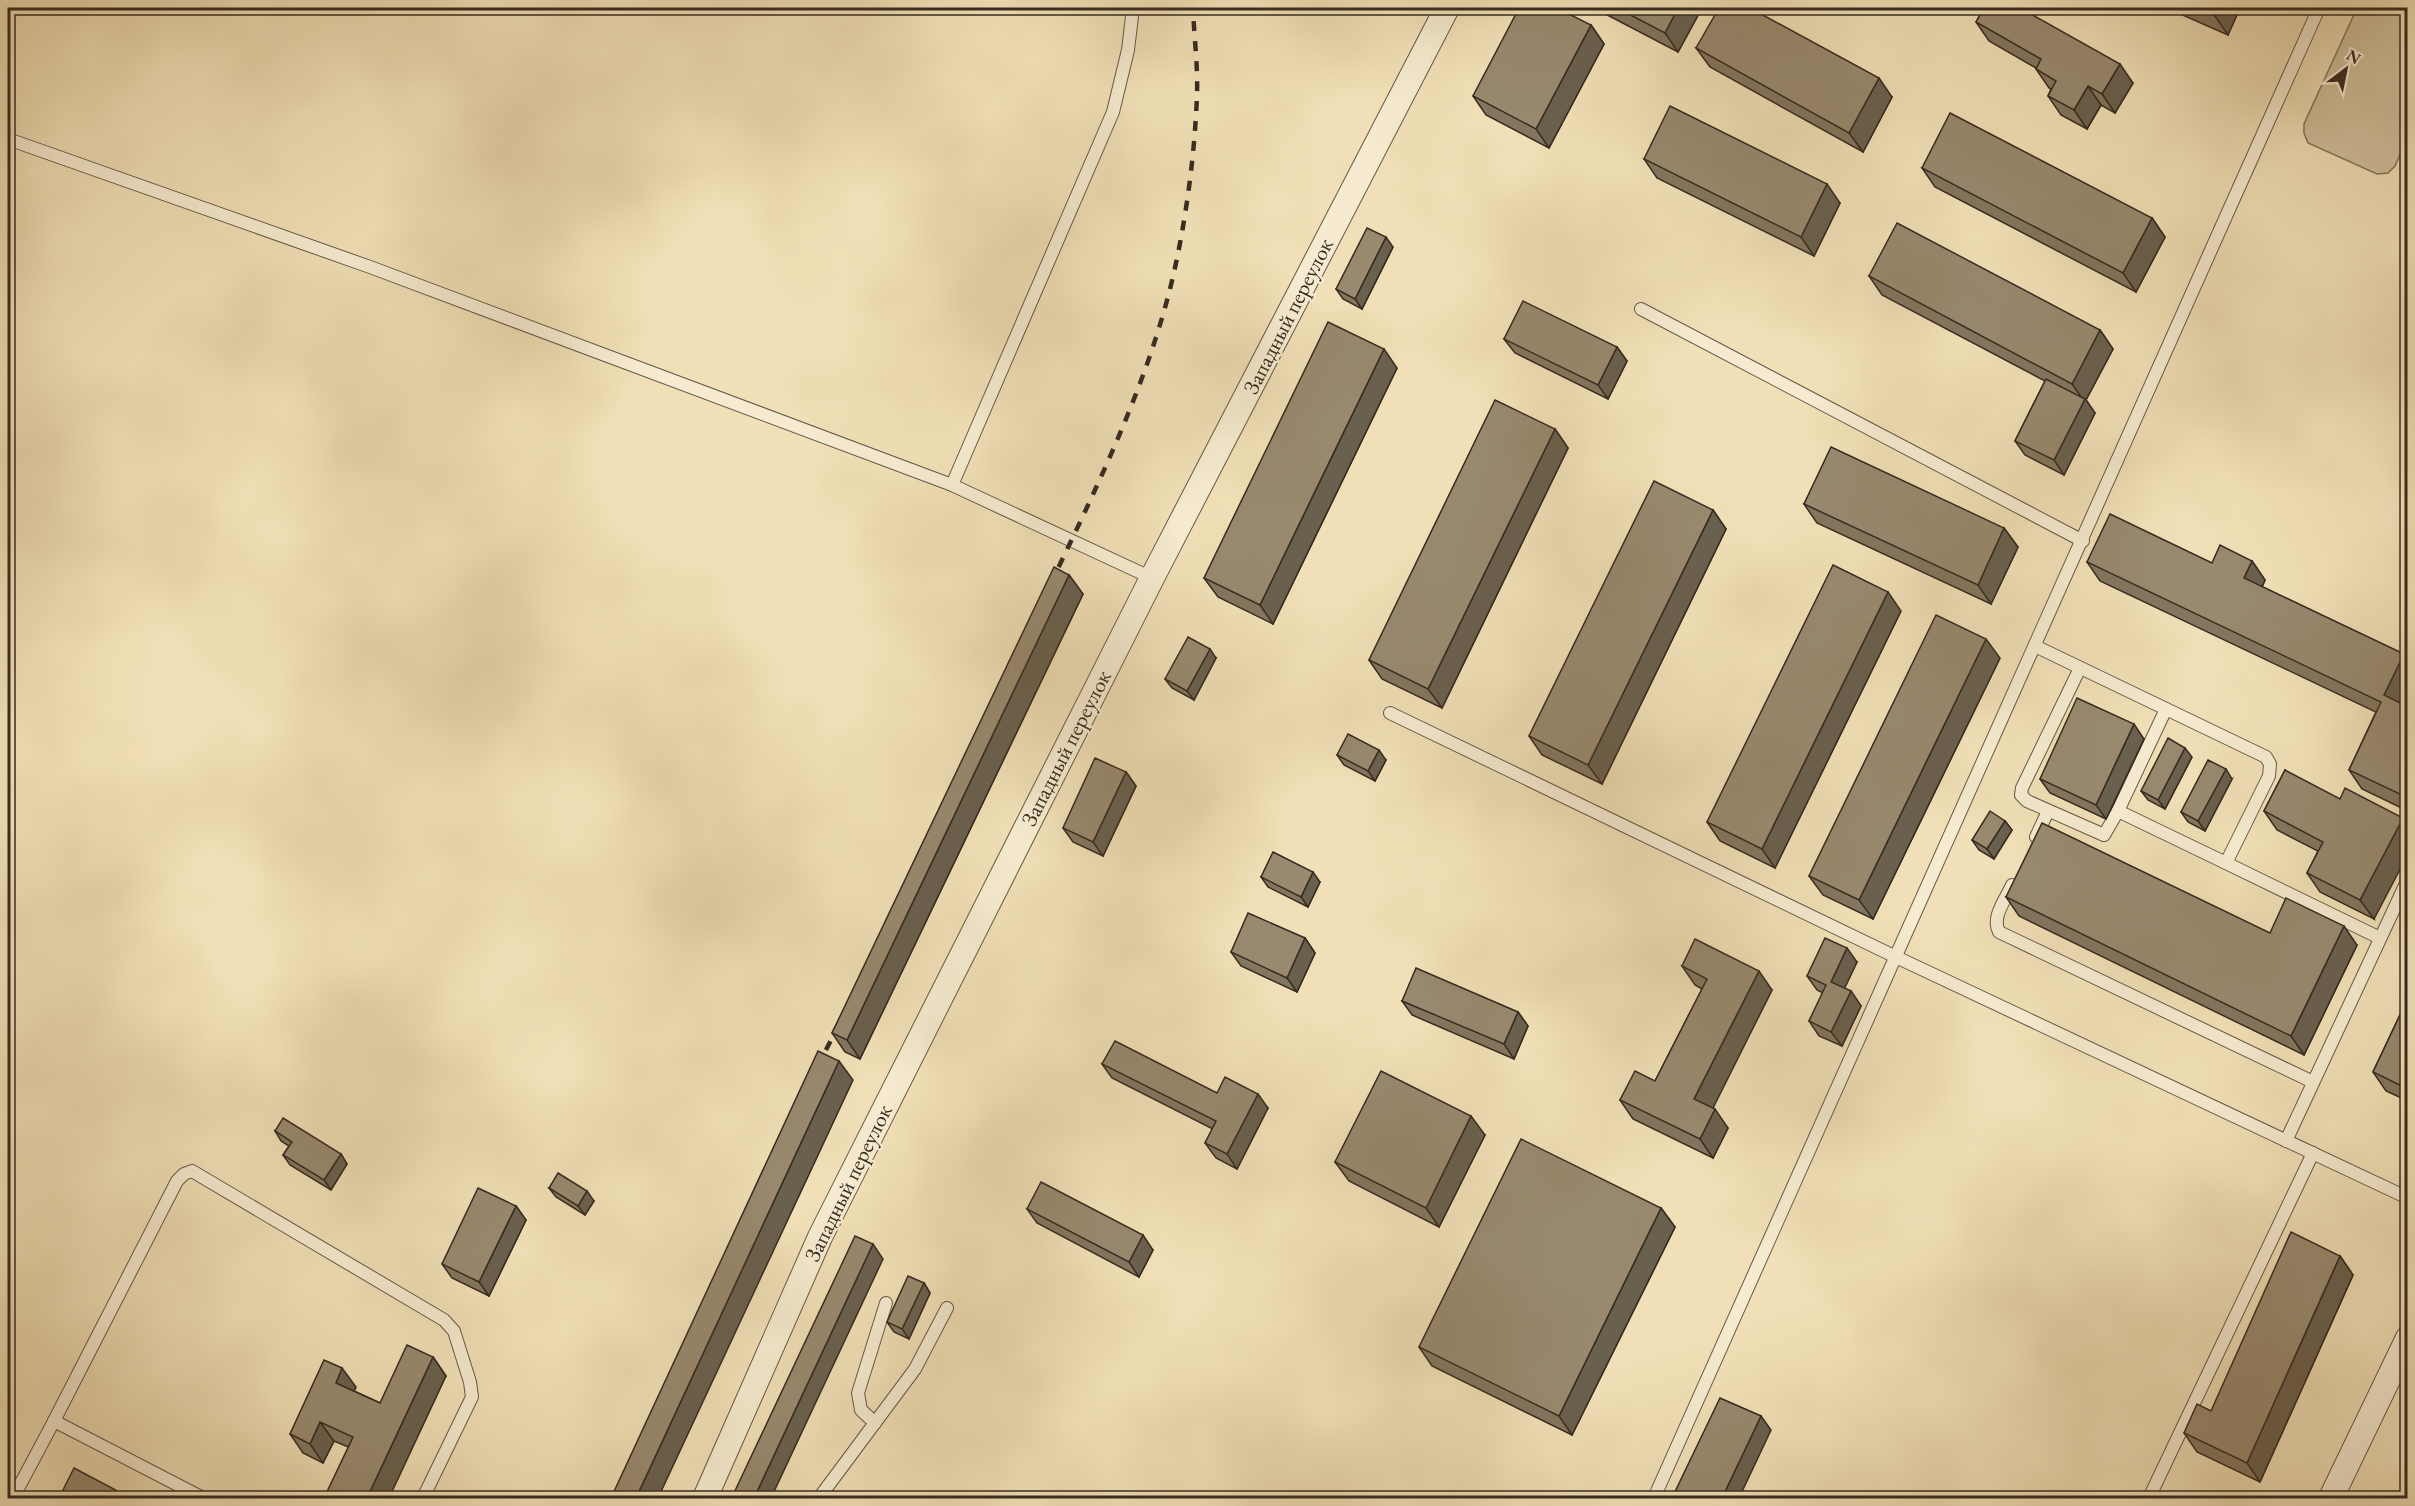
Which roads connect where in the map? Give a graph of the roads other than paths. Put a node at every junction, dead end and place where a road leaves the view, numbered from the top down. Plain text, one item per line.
1 (1133, 8) edge
2 (1447, 8) edge
3 (2319, 8) edge
4 (8, 139) edge
5 (1641, 309) dead end
6 (952, 485) junction
7 (2083, 541) junction
8 (1152, 578) junction
9 (2035, 646) junction
10 (2080, 668) junction
11 (2166, 709) junction
12 (1390, 713) dead end
13 (2048, 811) junction
14 (2118, 811) junction
15 (2033, 843) edge
16 (2226, 863) junction
17 (2017, 875) edge
18 (2408, 879) edge
19 (2380, 938) junction
20 (1896, 957) junction
21 (2313, 1082) junction
22 (2286, 1141) junction
23 (2313, 1153) junction
24 (2408, 1198) edge
25 (886, 1303) dead end
26 (948, 1308) dead end
27 (2408, 1338) edge
28 (54, 1421) junction
29 (875, 1423) junction
30 (13, 1498) edge
31 (203, 1498) edge
32 (423, 1498) edge
33 (705, 1498) edge
34 (819, 1498) edge
35 (1654, 1498) edge
36 (2149, 1498) edge
37 (2331, 1498) edge

1 - 6 lane
2 - 8 street, Западный переулок
3 - 7 lane
4 - 6 lane
5 - 7 lane
6 - 8 lane
7 - 9 lane
8 - 33 street, Западный переулок
9 - 10 lane
9 - 20 lane
10 - 11 lane
10 - 13 lane
11 - 14 lane
11 - 16 lane
12 - 20 lane
13 - 14 lane
13 - 15 lane
14 - 16 lane
16 - 19 lane
17 - 21 lane
18 - 19 lane
19 - 21 lane
20 - 22 lane
20 - 35 lane
21 - 22 lane
22 - 23 lane
23 - 24 lane
23 - 36 lane
25 - 29 lane
26 - 29 lane
27 - 37 street
28 - 30 lane
28 - 31 lane
28 - 32 lane
29 - 34 lane

